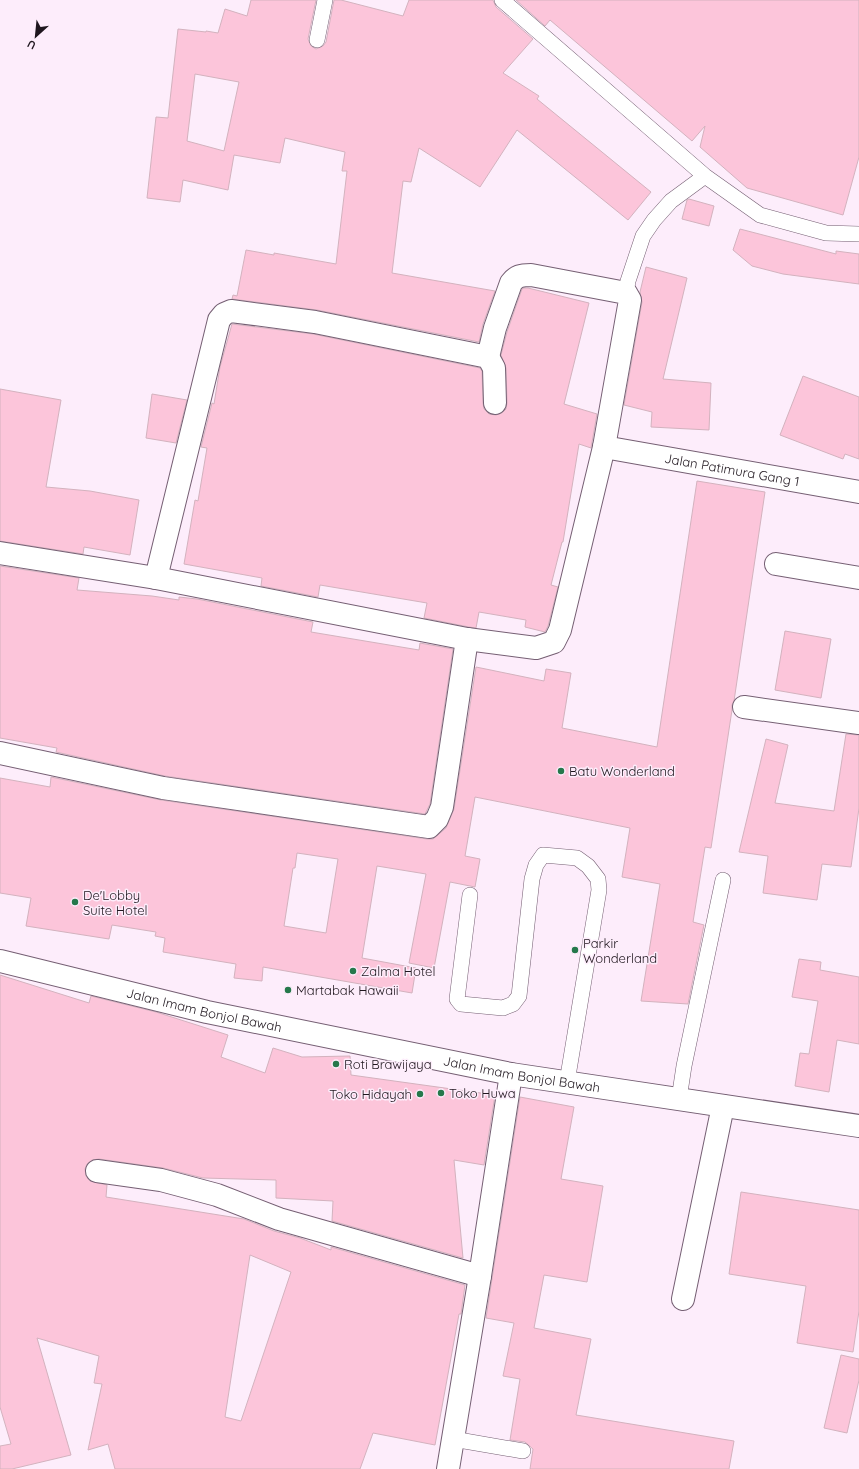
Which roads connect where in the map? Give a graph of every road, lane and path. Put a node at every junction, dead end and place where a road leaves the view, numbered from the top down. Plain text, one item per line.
1 (325, 0) edge
2 (502, 0) edge
3 (317, 40) dead end
4 (705, 176) junction
5 (859, 231) edge
6 (627, 287) junction
7 (488, 357) junction
8 (495, 403) dead end
9 (604, 447) junction
10 (859, 492) edge
11 (0, 553) edge
12 (776, 564) dead end
13 (156, 578) junction
14 (859, 578) edge
15 (467, 639) junction
16 (744, 707) dead end
17 (859, 722) edge
18 (0, 753) edge
19 (723, 880) dead end
20 (470, 895) dead end
21 (0, 961) edge
22 (511, 1074) junction
23 (567, 1082) junction
24 (679, 1099) junction
25 (723, 1106) junction
26 (859, 1126) edge
27 (97, 1171) dead end
28 (480, 1276) junction
29 (683, 1299) dead end
30 (453, 1439) junction
31 (523, 1451) dead end
32 (448, 1469) edge

1 - 3 lane
2 - 4 lane
4 - 5 lane
4 - 6 lane
6 - 7 street
6 - 9 street
7 - 8 street
7 - 13 street
9 - 10 street, Jalan Patimura Gang 1
9 - 15 street
11 - 13 street
12 - 14 street
13 - 15 street
15 - 18 street
16 - 17 street
19 - 24 lane
20 - 23 lane
21 - 22 street, Jalan Imam Bonjol Bawah
22 - 23 street, Jalan Imam Bonjol Bawah
22 - 28 street
23 - 24 street, Jalan Imam Bonjol Bawah
24 - 25 street, Jalan Imam Bonjol Bawah
25 - 26 street, Jalan Imam Bonjol Bawah
25 - 29 street
27 - 28 street
28 - 30 street
30 - 31 lane
30 - 32 street

